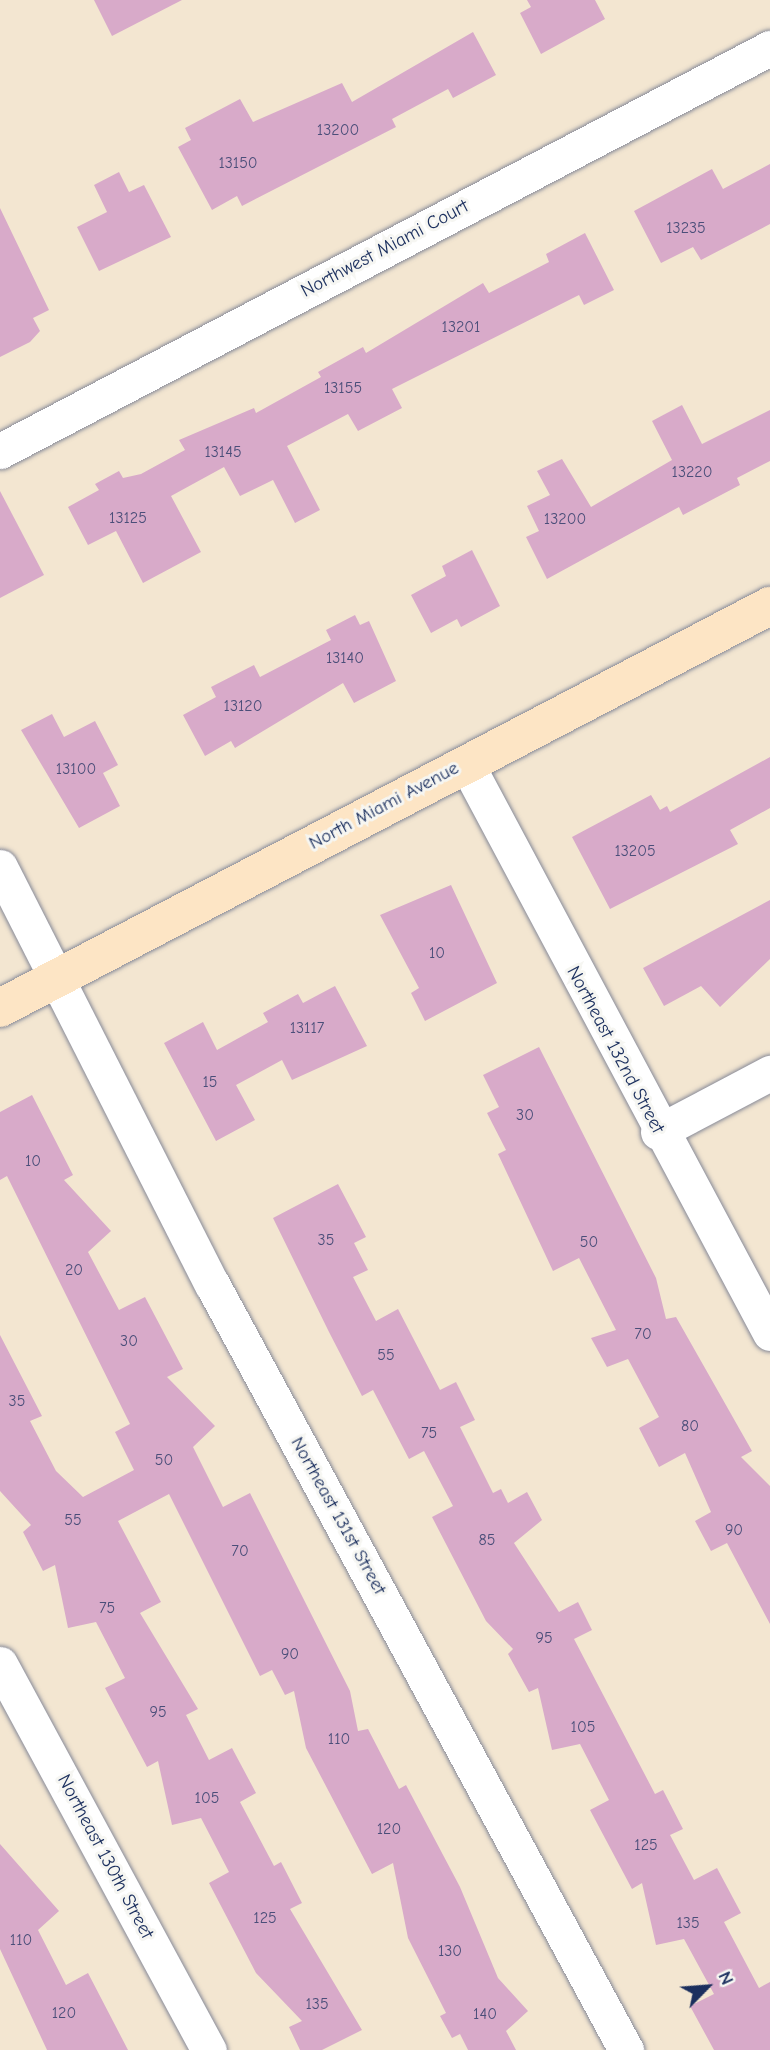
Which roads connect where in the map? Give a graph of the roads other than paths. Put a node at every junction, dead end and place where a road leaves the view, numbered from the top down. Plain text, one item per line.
1 (770, 48) edge
2 (0, 451) edge
3 (770, 606) edge
4 (466, 763) junction
5 (0, 867) edge
6 (59, 977) junction
7 (0, 1008) edge
8 (770, 1073) edge
9 (658, 1132) junction
10 (770, 1333) edge
11 (0, 1664) edge
12 (209, 2050) edge
13 (626, 2050) edge

1 - 2 street, Northwest Miami Court
3 - 4 street, North Miami Avenue
4 - 6 street, North Miami Avenue
4 - 9 street, Northeast 132nd Street
5 - 6 street, Northeast 131st Street
6 - 7 street, North Miami Avenue
6 - 13 street, Northeast 131st Street
8 - 9 street
9 - 10 street, Northeast 132nd Street
11 - 12 street, Northeast 130th Street

